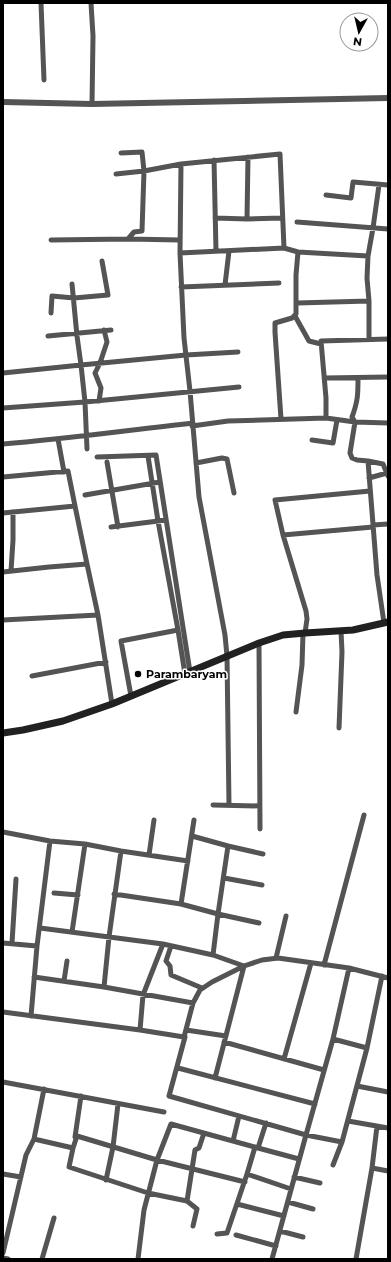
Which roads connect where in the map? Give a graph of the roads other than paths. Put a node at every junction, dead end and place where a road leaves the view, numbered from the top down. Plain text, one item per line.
1 (41, 3) edge
2 (91, 3) edge
3 (44, 80) dead end
4 (388, 98) edge
5 (3, 102) edge
6 (92, 104) junction
7 (121, 153) dead end
8 (248, 157) junction
9 (214, 160) junction
10 (181, 164) junction
11 (144, 171) junction
12 (116, 174) dead end
13 (379, 185) junction
14 (388, 186) edge
15 (326, 195) dead end
16 (215, 218) junction
17 (282, 218) junction
18 (247, 219) junction
19 (297, 222) dead end
20 (373, 228) junction
21 (388, 229) edge
22 (128, 239) junction
23 (51, 240) dead end
24 (180, 240) junction
25 (284, 248) junction
26 (216, 251) junction
27 (229, 251) junction
28 (298, 252) junction
29 (180, 253) junction
30 (368, 256) junction
31 (102, 261) dead end
32 (279, 283) dead end
33 (72, 284) dead end
34 (225, 285) junction
35 (182, 287) junction
36 (74, 298) junction
37 (369, 301) junction
38 (297, 302) junction
39 (51, 313) dead end
40 (295, 316) junction
41 (104, 330) junction
42 (111, 330) dead end
43 (77, 333) junction
44 (48, 336) dead end
45 (388, 338) edge
46 (369, 339) junction
47 (321, 344) junction
48 (238, 352) dead end
49 (186, 355) junction
50 (100, 363) junction
51 (82, 365) junction
52 (3, 373) edge
53 (388, 377) edge
54 (324, 378) junction
55 (358, 378) junction
56 (239, 386) dead end
57 (190, 391) junction
58 (99, 401) junction
59 (85, 402) junction
60 (3, 408) edge
61 (326, 418) junction
62 (280, 419) junction
63 (337, 420) junction
64 (356, 422) junction
65 (388, 423) edge
66 (192, 424) junction
67 (87, 436) junction
68 (58, 439) junction
69 (312, 440) dead end
70 (3, 444) edge
71 (87, 449) dead end
72 (148, 456) dead end
73 (97, 457) dead end
74 (368, 461) junction
75 (107, 462) dead end
76 (196, 463) junction
77 (64, 472) junction
78 (387, 475) edge
79 (3, 477) edge
80 (369, 478) junction
81 (160, 482) junction
82 (152, 483) junction
83 (112, 491) junction
84 (370, 492) junction
85 (234, 493) dead end
86 (85, 495) dead end
87 (75, 506) junction
88 (13, 512) junction
89 (3, 513) edge
90 (166, 520) junction
91 (158, 521) junction
92 (388, 524) edge
93 (373, 526) junction
94 (118, 527) junction
95 (112, 528) dead end
96 (283, 536) junction
97 (87, 564) junction
98 (11, 571) junction
99 (3, 572) edge
100 (98, 615) junction
101 (3, 620) edge
102 (386, 623) edge
103 (178, 630) junction
104 (341, 631) junction
105 (304, 633) junction
106 (259, 643) junction
107 (228, 656) junction
108 (106, 662) junction
109 (187, 673) junction
110 (32, 676) dead end
111 (131, 696) junction
112 (112, 704) junction
113 (296, 712) dead end
114 (339, 728) dead end
115 (3, 733) edge
116 (213, 805) dead end
117 (229, 805) junction
118 (260, 806) junction
119 (364, 815) dead end
120 (154, 820) dead end
121 (194, 820) dead end
122 (260, 829) dead end
123 (3, 832) edge
124 (192, 836) junction
125 (50, 841) junction
126 (85, 844) junction
127 (228, 846) junction
128 (121, 851) junction
129 (263, 854) dead end
130 (149, 855) junction
131 (188, 861) junction
132 (224, 878) junction
133 (16, 879) dead end
134 (262, 885) dead end
135 (54, 892) dead end
136 (114, 894) junction
137 (78, 895) junction
138 (181, 904) junction
139 (218, 914) junction
140 (286, 916) dead end
141 (259, 922) dead end
142 (40, 928) junction
143 (72, 932) junction
144 (109, 937) junction
145 (3, 943) edge
146 (12, 943) junction
147 (163, 944) junction
148 (37, 946) junction
149 (171, 946) junction
150 (213, 955) junction
151 (276, 958) junction
152 (67, 961) dead end
153 (312, 963) junction
154 (324, 965) junction
155 (244, 966) junction
156 (350, 968) junction
157 (382, 976) junction
158 (34, 977) junction
159 (388, 978) edge
160 (64, 981) junction
161 (104, 987) junction
162 (202, 988) junction
163 (143, 994) junction
164 (193, 1003) junction
165 (3, 1012) edge
166 (31, 1016) junction
167 (140, 1030) junction
168 (186, 1030) junction
169 (185, 1036) junction
170 (226, 1036) junction
171 (333, 1039) junction
172 (224, 1042) junction
173 (367, 1048) junction
174 (284, 1059) junction
175 (178, 1068) junction
176 (324, 1070) junction
177 (215, 1078) junction
178 (3, 1082) edge
179 (357, 1086) junction
180 (44, 1089) junction
181 (388, 1092) edge
182 (81, 1096) junction
183 (118, 1104) junction
184 (314, 1104) junction
185 (164, 1112) dead end
186 (239, 1116) junction
187 (348, 1121) junction
188 (266, 1123) junction
189 (377, 1126) junction
190 (388, 1128) edge
191 (204, 1133) junction
192 (306, 1135) junction
193 (76, 1137) junction
194 (34, 1138) junction
195 (232, 1141) junction
196 (342, 1142) junction
197 (113, 1147) junction
198 (73, 1148) junction
199 (257, 1148) junction
200 (299, 1159) junction
201 (157, 1160) junction
202 (333, 1165) dead end
203 (191, 1168) junction
204 (372, 1168) junction
205 (388, 1171) edge
206 (3, 1174) edge
207 (247, 1174) junction
208 (21, 1177) junction
209 (294, 1177) junction
210 (106, 1180) junction
211 (245, 1182) junction
212 (320, 1183) dead end
213 (291, 1189) junction
214 (148, 1193) junction
215 (187, 1201) junction
216 (288, 1202) junction
217 (237, 1204) junction
218 (312, 1209) dead end
219 (284, 1216) junction
220 (54, 1218) dead end
221 (3, 1221) edge
222 (10, 1222) junction
223 (193, 1226) dead end
224 (280, 1231) junction
225 (217, 1234) dead end
226 (236, 1235) dead end
227 (302, 1237) dead end
228 (276, 1246) junction
229 (3, 1253) edge
230 (3, 1258) edge
231 (8, 1259) edge
232 (42, 1259) edge
233 (138, 1259) edge
234 (272, 1259) edge
235 (356, 1259) edge

1 - 3 street
2 - 6 street
4 - 6 street
5 - 6 street
7 - 11 street
8 - 9 street
8 - 17 street
8 - 18 street
9 - 10 street
9 - 16 street
10 - 11 street
10 - 24 street
11 - 12 street
11 - 22 street
13 - 14 street
13 - 15 street
13 - 20 street
16 - 18 street
16 - 26 street
17 - 18 street
17 - 25 street
19 - 20 street
20 - 21 street
20 - 30 street
22 - 23 street
22 - 24 street
24 - 29 street
25 - 27 street
25 - 28 street
26 - 27 street
26 - 29 street
27 - 34 street
28 - 30 street
28 - 38 street
29 - 35 street
30 - 37 street
31 - 36 street
32 - 34 street
33 - 36 street
34 - 35 street
35 - 49 street
36 - 39 street
36 - 43 street
37 - 38 street
37 - 46 street
38 - 40 street
40 - 47 street
40 - 62 street
41 - 42 street
41 - 43 street
41 - 50 street
43 - 44 street
43 - 51 street
45 - 46 street
46 - 47 street
47 - 54 street
48 - 49 street
49 - 50 street
49 - 57 street
50 - 51 street
50 - 58 street
51 - 52 street
51 - 59 street
53 - 55 street
54 - 55 street
54 - 61 street
55 - 64 street
56 - 57 street
57 - 58 street
57 - 66 street
58 - 59 street
59 - 60 street
59 - 67 street
61 - 62 street
61 - 63 street
62 - 66 street
63 - 64 street
63 - 69 street
64 - 65 street
64 - 74 street
66 - 67 street
66 - 76 street
67 - 68 street
67 - 71 street
68 - 70 street
68 - 77 street
72 - 82 street
73 - 81 street
74 - 78 street
74 - 80 street
75 - 83 street
76 - 85 street
76 - 107 street
77 - 79 street
77 - 87 street
78 - 80 street
80 - 84 street
81 - 82 street
81 - 90 street
82 - 83 street
82 - 91 street
83 - 86 street
83 - 94 street
84 - 93 street
84 - 96 street
87 - 88 street
87 - 97 street
88 - 89 street
88 - 98 street
90 - 91 street
90 - 109 street
91 - 94 street
91 - 103 street
92 - 93 street
93 - 96 street
93 - 102 street
94 - 95 street
96 - 105 street
97 - 98 street
97 - 100 street
98 - 99 street
100 - 101 street
100 - 108 street
102 - 104 main road
103 - 109 street
103 - 111 street
104 - 105 main road
104 - 114 street
105 - 106 main road
105 - 113 street
106 - 107 main road
106 - 118 street
107 - 109 main road
107 - 117 street
108 - 110 street
108 - 112 street
109 - 111 main road
111 - 112 main road
112 - 115 main road
116 - 117 street
117 - 118 street
118 - 122 street
119 - 154 street
120 - 130 street
121 - 124 street
123 - 125 street
124 - 127 street
124 - 131 street
125 - 126 street
125 - 142 street
126 - 128 street
126 - 137 street
127 - 129 street
127 - 132 street
128 - 130 street
128 - 136 street
130 - 131 street
131 - 138 street
132 - 134 street
132 - 139 street
133 - 146 street
135 - 137 street
136 - 138 street
136 - 144 street
137 - 143 street
138 - 139 street
139 - 141 street
139 - 150 street
140 - 151 street
142 - 143 street
142 - 148 street
143 - 144 street
144 - 147 street
144 - 161 street
145 - 146 street
146 - 148 street
147 - 149 street
147 - 163 street
148 - 158 street
149 - 150 street
149 - 162 street
150 - 155 street
151 - 153 street
151 - 155 street
152 - 160 street
153 - 154 street
153 - 174 street
154 - 156 street
155 - 162 street
155 - 170 street
156 - 157 street
156 - 171 street
157 - 159 street
157 - 173 street
158 - 160 street
158 - 166 street
160 - 161 street
161 - 163 street
162 - 164 street
163 - 164 street
163 - 167 street
164 - 168 street
165 - 166 street
166 - 167 street
167 - 169 street
168 - 169 street
168 - 170 street
169 - 175 street
170 - 172 street
171 - 173 street
171 - 176 street
172 - 174 street
172 - 177 street
173 - 179 street
174 - 176 street
175 - 177 street
175 - 186 street
176 - 184 street
177 - 184 street
178 - 180 street
179 - 181 street
179 - 187 street
180 - 182 street
180 - 194 street
182 - 183 street
182 - 193 street
183 - 185 street
183 - 197 street
184 - 192 street
186 - 188 street
186 - 195 street
187 - 189 street
187 - 196 street
188 - 192 street
188 - 199 street
189 - 190 street
189 - 204 street
191 - 195 street
191 - 201 street
191 - 203 street
192 - 196 street
192 - 200 street
193 - 197 street
193 - 198 street
194 - 198 street
194 - 208 street
195 - 199 street
196 - 202 street
197 - 201 street
197 - 210 street
198 - 210 street
199 - 200 street
199 - 207 street
200 - 209 street
201 - 203 street
201 - 214 street
203 - 211 street
203 - 215 street
204 - 205 street
204 - 235 street
206 - 208 street
207 - 211 street
207 - 213 street
208 - 222 street
209 - 212 street
209 - 213 street
210 - 214 street
211 - 217 street
213 - 216 street
214 - 215 street
214 - 233 street
215 - 223 street
216 - 218 street
216 - 219 street
217 - 219 street
217 - 225 street
219 - 224 street
220 - 232 street
221 - 222 street
222 - 229 street
224 - 227 street
224 - 228 street
226 - 228 street
228 - 234 street
230 - 231 street

